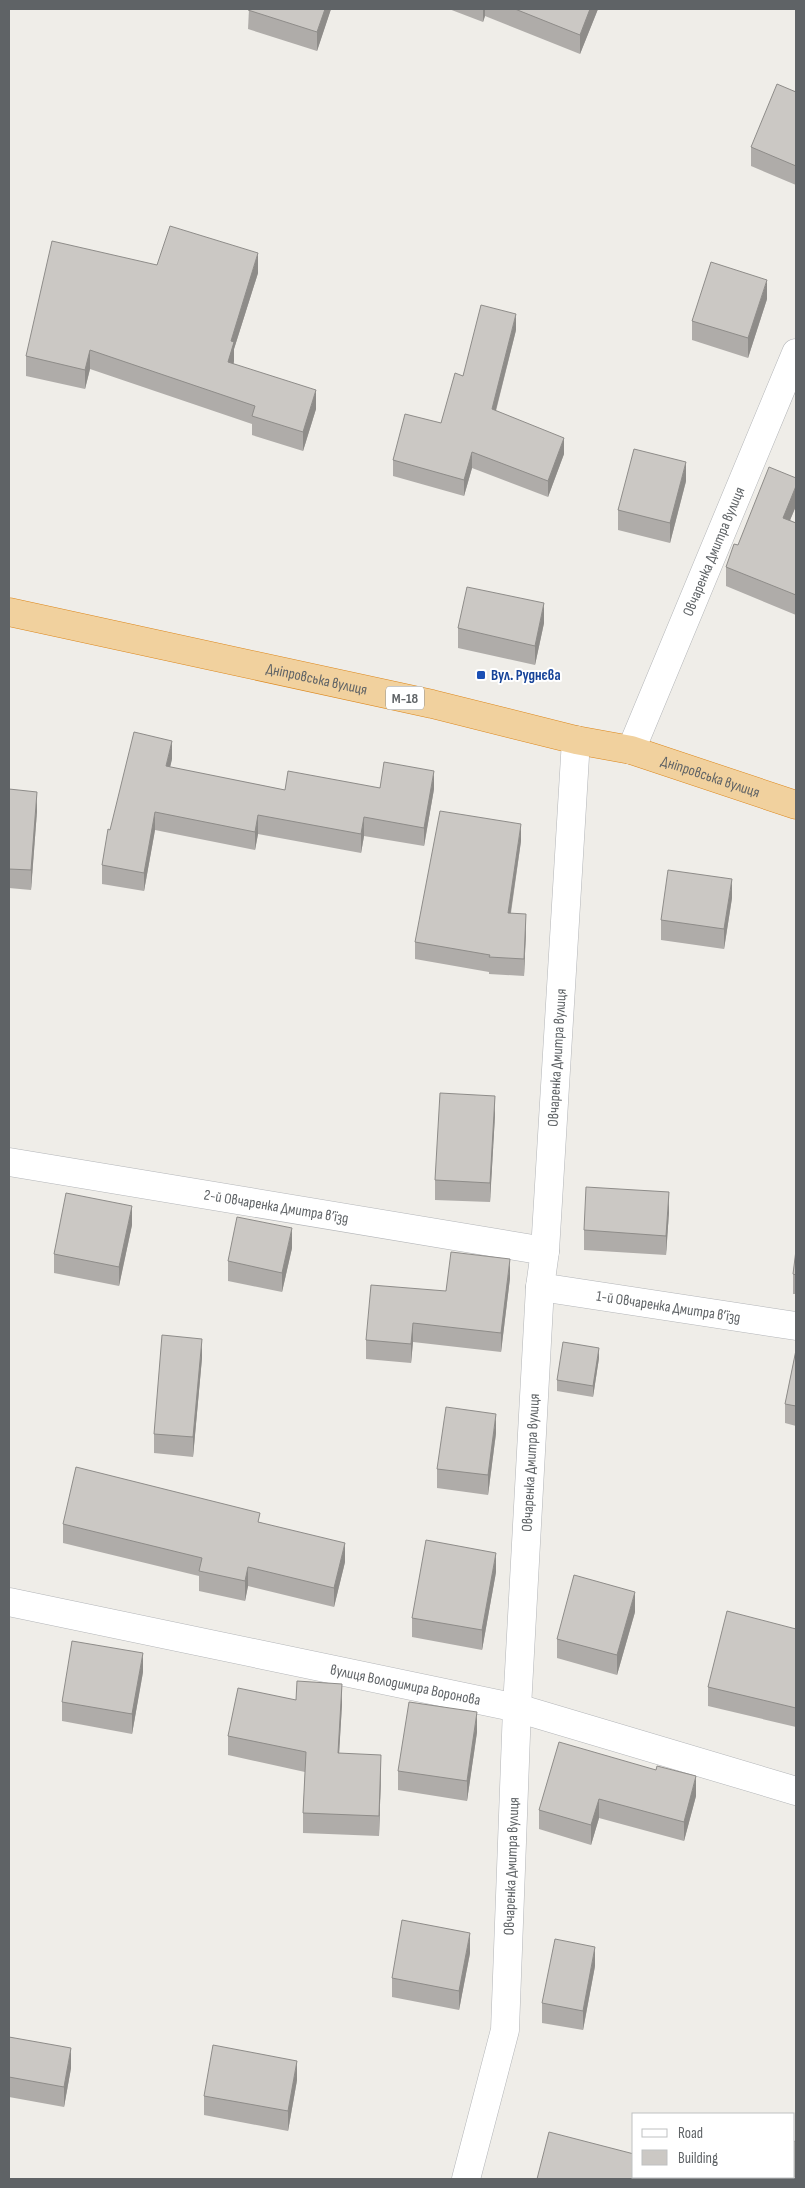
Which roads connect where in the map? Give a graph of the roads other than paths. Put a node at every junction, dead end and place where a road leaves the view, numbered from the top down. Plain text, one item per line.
1 (796, 353) edge
2 (9, 612) edge
3 (576, 740) junction
4 (632, 750) junction
5 (796, 805) edge
6 (9, 1162) edge
7 (545, 1251) junction
8 (540, 1287) junction
9 (796, 1326) edge
10 (9, 1602) edge
11 (517, 1708) junction
12 (796, 1791) edge
13 (466, 2179) edge

1 - 4 street, Овчаренка Дмитра вулиця
2 - 3 highway, Дніпровська вулиця / М-18
3 - 4 highway, Дніпровська вулиця / М-18
3 - 7 street, Овчаренка Дмитра вулиця
4 - 5 highway, Дніпровська вулиця / М-18
6 - 7 street, 2-й Овчаренка Дмитра в’їзд
7 - 8 street, Овчаренка Дмитра вулиця
8 - 9 street, 1-й Овчаренка Дмитра в’їзд
8 - 11 street, Овчаренка Дмитра вулиця
10 - 11 street, вулиця Володимира Воронова
11 - 12 street, вулиця Володимира Воронова
11 - 13 street, Овчаренка Дмитра вулиця

